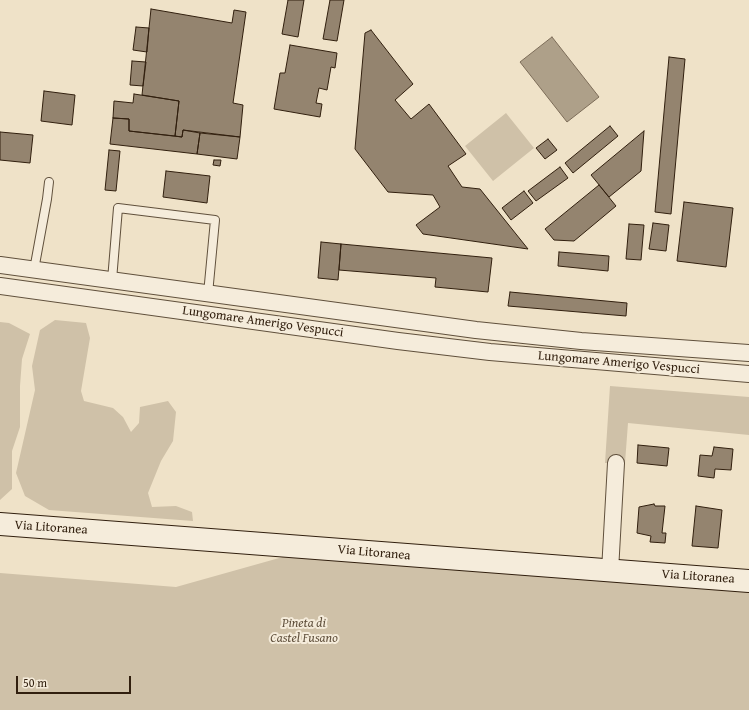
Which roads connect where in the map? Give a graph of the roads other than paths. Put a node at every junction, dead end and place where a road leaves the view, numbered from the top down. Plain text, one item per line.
1 (49, 182) dead end
2 (0, 265) edge
3 (37, 270) junction
4 (112, 280) junction
5 (0, 286) edge
6 (37, 291) junction
7 (208, 294) junction
8 (492, 331) junction
9 (490, 352) junction
10 (749, 353) edge
11 (749, 374) edge
12 (616, 463) dead end
13 (0, 524) edge
14 (610, 571) junction
15 (749, 581) edge

1 - 3 lane
2 - 3 street, Lungomare Amerigo Vespucci
3 - 4 street, Lungomare Amerigo Vespucci
3 - 6 street
4 - 7 street, Lungomare Amerigo Vespucci
4 - 7 lane
5 - 6 street, Lungomare Amerigo Vespucci
6 - 9 street, Lungomare Amerigo Vespucci
7 - 8 street, Lungomare Amerigo Vespucci
8 - 9 street
8 - 10 street, Lungomare Amerigo Vespucci
9 - 11 street, Lungomare Amerigo Vespucci
12 - 14 street
13 - 14 main road, Via Litoranea
14 - 15 main road, Via Litoranea

